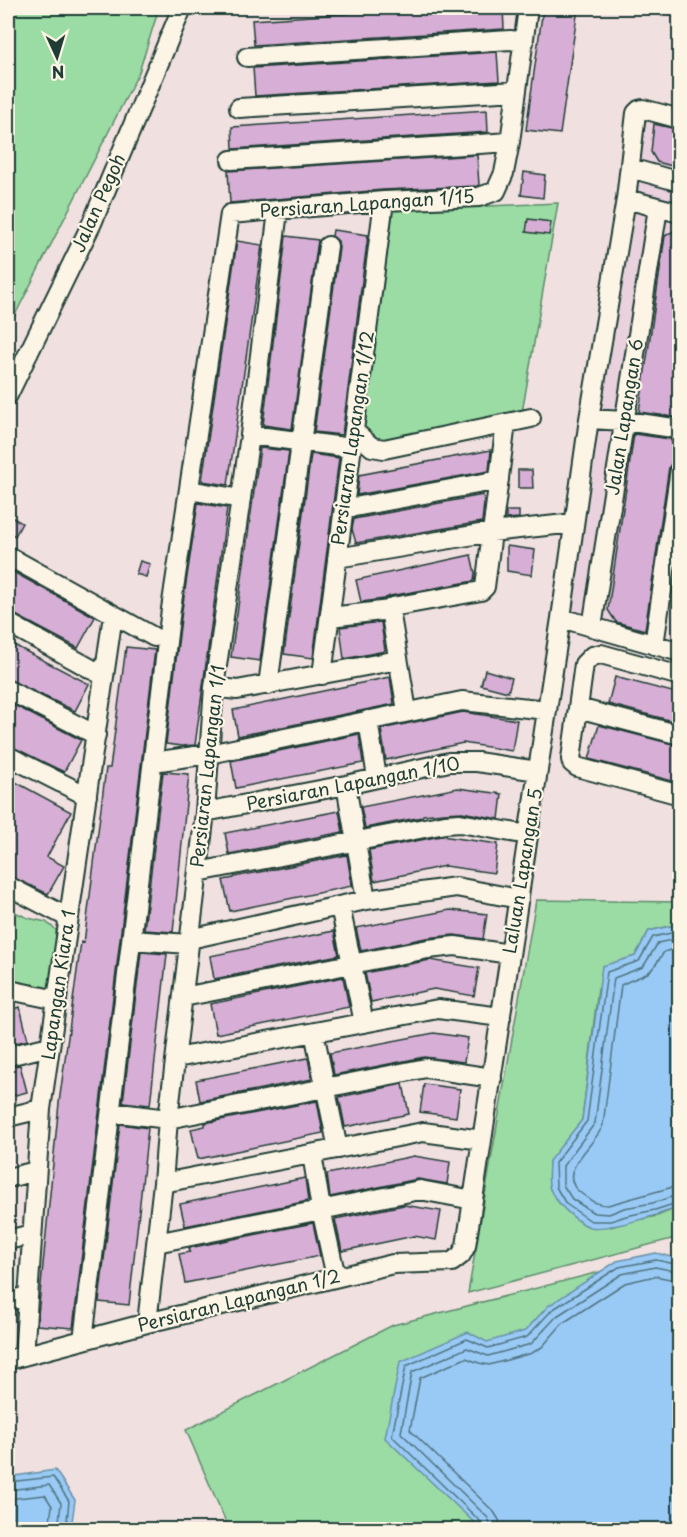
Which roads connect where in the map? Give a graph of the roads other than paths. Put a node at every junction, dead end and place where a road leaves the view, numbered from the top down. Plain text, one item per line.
1 (182, 8) edge
2 (528, 8) edge
3 (524, 42) junction
4 (247, 57) dead end
5 (517, 91) junction
6 (239, 108) dead end
7 (680, 119) edge
8 (510, 142) junction
9 (231, 160) dead end
10 (630, 168) junction
11 (680, 182) edge
12 (626, 199) junction
13 (384, 201) junction
14 (658, 208) junction
15 (278, 211) junction
16 (680, 213) edge
17 (328, 246) dead end
18 (8, 395) edge
19 (531, 418) dead end
20 (589, 419) junction
21 (625, 421) junction
22 (506, 423) junction
23 (680, 429) edge
24 (250, 435) junction
25 (353, 440) junction
26 (300, 441) junction
27 (680, 469) edge
28 (499, 480) junction
29 (189, 490) junction
30 (241, 499) junction
31 (344, 509) junction
32 (574, 523) junction
33 (492, 532) junction
34 (8, 556) edge
35 (337, 558) junction
36 (390, 610) junction
37 (113, 615) junction
38 (330, 617) junction
39 (561, 618) junction
40 (8, 623) edge
41 (592, 627) junction
42 (154, 638) dead end
43 (654, 645) junction
44 (680, 652) edge
45 (398, 660) junction
46 (322, 675) junction
47 (104, 676) junction
48 (680, 676) edge
49 (268, 685) junction
50 (214, 687) junction
51 (8, 690) edge
52 (578, 708) junction
53 (547, 710) junction
54 (407, 711) junction
55 (368, 720) junction
56 (96, 735) junction
57 (680, 735) edge
58 (209, 754) junction
59 (8, 756) edge
60 (153, 762) junction
61 (538, 771) junction
62 (377, 778) junction
63 (346, 785) junction
64 (680, 795) edge
65 (87, 796) junction
66 (204, 812) junction
67 (528, 835) junction
68 (356, 842) junction
69 (198, 872) junction
70 (8, 886) edge
71 (519, 899) junction
72 (366, 900) junction
73 (340, 906) junction
74 (69, 918) junction
75 (131, 940) junction
76 (190, 942) junction
77 (510, 954) junction
78 (352, 964) junction
79 (8, 992) edge
80 (183, 997) junction
81 (57, 1000) junction
82 (501, 1017) junction
83 (364, 1023) junction
84 (314, 1032) junction
85 (50, 1046) junction
86 (8, 1056) edge
87 (176, 1058) junction
88 (492, 1078) junction
89 (325, 1088) junction
90 (41, 1109) junction
91 (111, 1112) junction
92 (8, 1118) edge
93 (168, 1119) junction
94 (482, 1140) junction
95 (338, 1149) junction
96 (312, 1154) junction
97 (36, 1171) junction
98 (8, 1178) edge
99 (163, 1183) junction
100 (473, 1200) junction
101 (321, 1209) junction
102 (32, 1234) junction
103 (8, 1240) edge
104 (156, 1243) junction
105 (466, 1246) joint
106 (336, 1277) junction
107 (28, 1296) junction
108 (8, 1301) edge
109 (147, 1323) junction
110 (83, 1340) junction
111 (16, 1358) edge

1 - 18 street, Jalan Pegoh
2 - 3 street, Persiaran Lapangan 1/15
3 - 4 street
3 - 5 street, Persiaran Lapangan 1/15
5 - 6 street
5 - 8 street, Persiaran Lapangan 1/15
7 - 10 street, Laluan Lapangan 5
8 - 9 street
8 - 13 street, Persiaran Lapangan 1/15
10 - 11 street
10 - 12 street, Laluan Lapangan 5
12 - 14 street
12 - 20 street, Laluan Lapangan 5
13 - 15 street, Persiaran Lapangan 1/15
13 - 25 street, Persiaran Lapangan 1/12
14 - 16 street
14 - 21 street, Jalan Lapangan 6
15 - 24 street, Persiaran Lapangan 1/1
15 - 29 street, Persiaran Lapangan 1/15
17 - 26 street
19 - 22 street
20 - 21 street
20 - 32 street, Laluan Lapangan 5
21 - 23 street
21 - 41 street, Jalan Lapangan 6
22 - 25 street
22 - 28 street
24 - 26 street
24 - 30 street, Persiaran Lapangan 1/1
25 - 26 street
25 - 31 street, Persiaran Lapangan 1/12
26 - 49 street
27 - 43 street
28 - 31 street
28 - 33 street
29 - 30 street
29 - 60 street
30 - 50 street, Persiaran Lapangan 1/1
31 - 35 street, Persiaran Lapangan 1/12
32 - 33 street
32 - 39 street, Laluan Lapangan 5
33 - 35 street
33 - 36 street
34 - 37 street
35 - 38 street, Persiaran Lapangan 1/12
36 - 38 street
36 - 45 street
37 - 42 street
37 - 47 street, Lapangan Kiara 1
38 - 46 street, Persiaran Lapangan 1/12
39 - 41 street
39 - 53 street, Laluan Lapangan 5
40 - 47 street
41 - 43 street
43 - 44 street
45 - 46 street
45 - 54 street
46 - 49 street
47 - 56 street, Lapangan Kiara 1
48 - 52 street
49 - 50 street
50 - 58 street, Persiaran Lapangan 1/1
51 - 56 street
52 - 57 street
52 - 64 street
53 - 54 street
53 - 61 street, Laluan Lapangan 5
54 - 55 street
55 - 58 street
55 - 62 street
56 - 65 street, Lapangan Kiara 1
58 - 60 street
58 - 66 street, Persiaran Lapangan 1/1
59 - 65 street
60 - 75 street
61 - 62 street, Persiaran Lapangan 1/10
61 - 67 street, Laluan Lapangan 5
62 - 63 street, Persiaran Lapangan 1/10
63 - 66 street, Persiaran Lapangan 1/10
63 - 68 street
65 - 74 street, Lapangan Kiara 1
66 - 69 street, Persiaran Lapangan 1/1
67 - 68 street
67 - 71 street, Laluan Lapangan 5
68 - 69 street
68 - 72 street
69 - 76 street, Persiaran Lapangan 1/1
70 - 74 street
71 - 72 street
71 - 77 street, Laluan Lapangan 5
72 - 73 street
73 - 76 street
73 - 78 street
74 - 81 street, Lapangan Kiara 1
75 - 76 street
75 - 91 street
76 - 80 street, Persiaran Lapangan 1/1
77 - 78 street
77 - 82 street, Laluan Lapangan 5
78 - 80 street
78 - 83 street
79 - 81 street
80 - 87 street, Persiaran Lapangan 1/1
81 - 85 street, Lapangan Kiara 1
82 - 83 street
82 - 88 street, Laluan Lapangan 5
83 - 84 street
84 - 87 street
84 - 89 street
85 - 86 street
85 - 90 street, Lapangan Kiara 1
87 - 93 street, Persiaran Lapangan 1/1
88 - 89 street
88 - 94 street, Laluan Lapangan 5
89 - 93 street
89 - 95 street
90 - 92 street
90 - 97 street, Lapangan Kiara 1
91 - 93 street
91 - 110 street
93 - 99 street, Persiaran Lapangan 1/1
94 - 95 street
94 - 100 street, Laluan Lapangan 5
95 - 96 street
96 - 99 street
96 - 101 street
97 - 98 street
97 - 102 street, Lapangan Kiara 1
99 - 104 street, Persiaran Lapangan 1/1
100 - 101 street
100 - 105 street, Laluan Lapangan 5
101 - 104 street
101 - 106 street
102 - 103 street
102 - 107 street, Lapangan Kiara 1
104 - 109 street, Persiaran Lapangan 1/1
105 - 106 street, Persiaran Lapangan 1/2
106 - 109 street, Persiaran Lapangan 1/2
107 - 108 street
107 - 111 street, Lapangan Kiara 1
109 - 110 street, Persiaran Lapangan 1/2
110 - 111 street, Persiaran Lapangan 1/2

